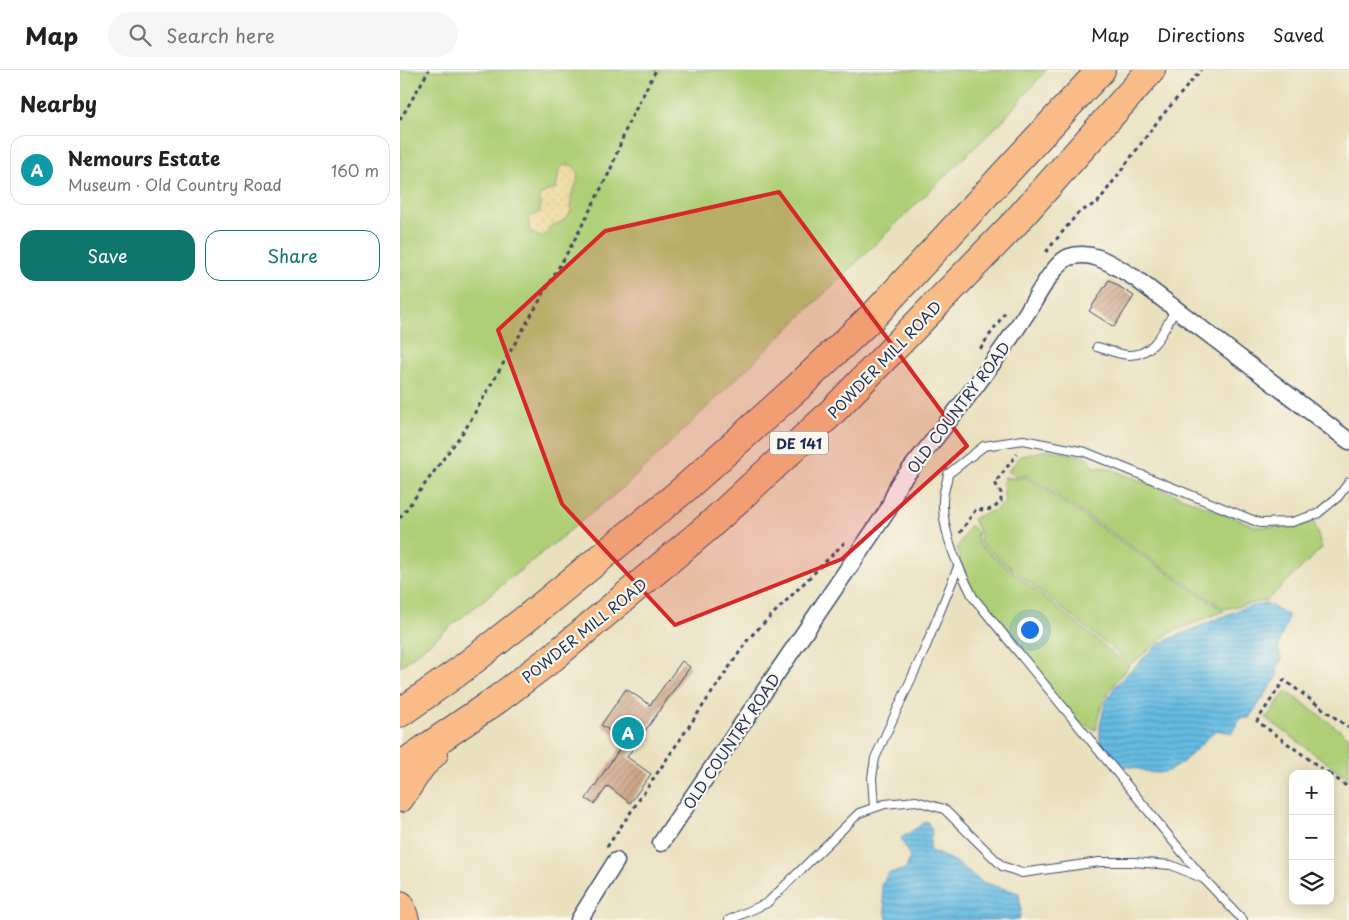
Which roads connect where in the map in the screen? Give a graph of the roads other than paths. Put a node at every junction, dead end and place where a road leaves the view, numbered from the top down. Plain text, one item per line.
1 (1101, 70) edge
2 (1151, 70) edge
3 (1176, 310) junction
4 (1097, 347) dead end
5 (1349, 441) edge
6 (1349, 482) edge
7 (958, 567) junction
8 (400, 713) edge
9 (460, 725) junction
10 (400, 766) edge
11 (400, 798) edge
12 (874, 807) junction
13 (661, 843) dead end
14 (611, 857) road end
15 (1204, 878) junction
16 (400, 905) edge
17 (405, 920) edge
18 (579, 920) edge
19 (728, 920) edge
20 (1243, 920) edge

1 - 8 highway, DE 141
2 - 9 highway, POWDER MILL ROAD / DE 141
3 - 4 lane
3 - 5 street, OLD COUNTRY ROAD
3 - 13 street, OLD COUNTRY ROAD
6 - 7 lane
7 - 12 lane
7 - 15 lane
9 - 10 highway, POWDER MILL ROAD / DE 141
9 - 11 highway
12 - 15 lane
12 - 19 lane
14 - 18 street
15 - 20 lane
16 - 17 highway

